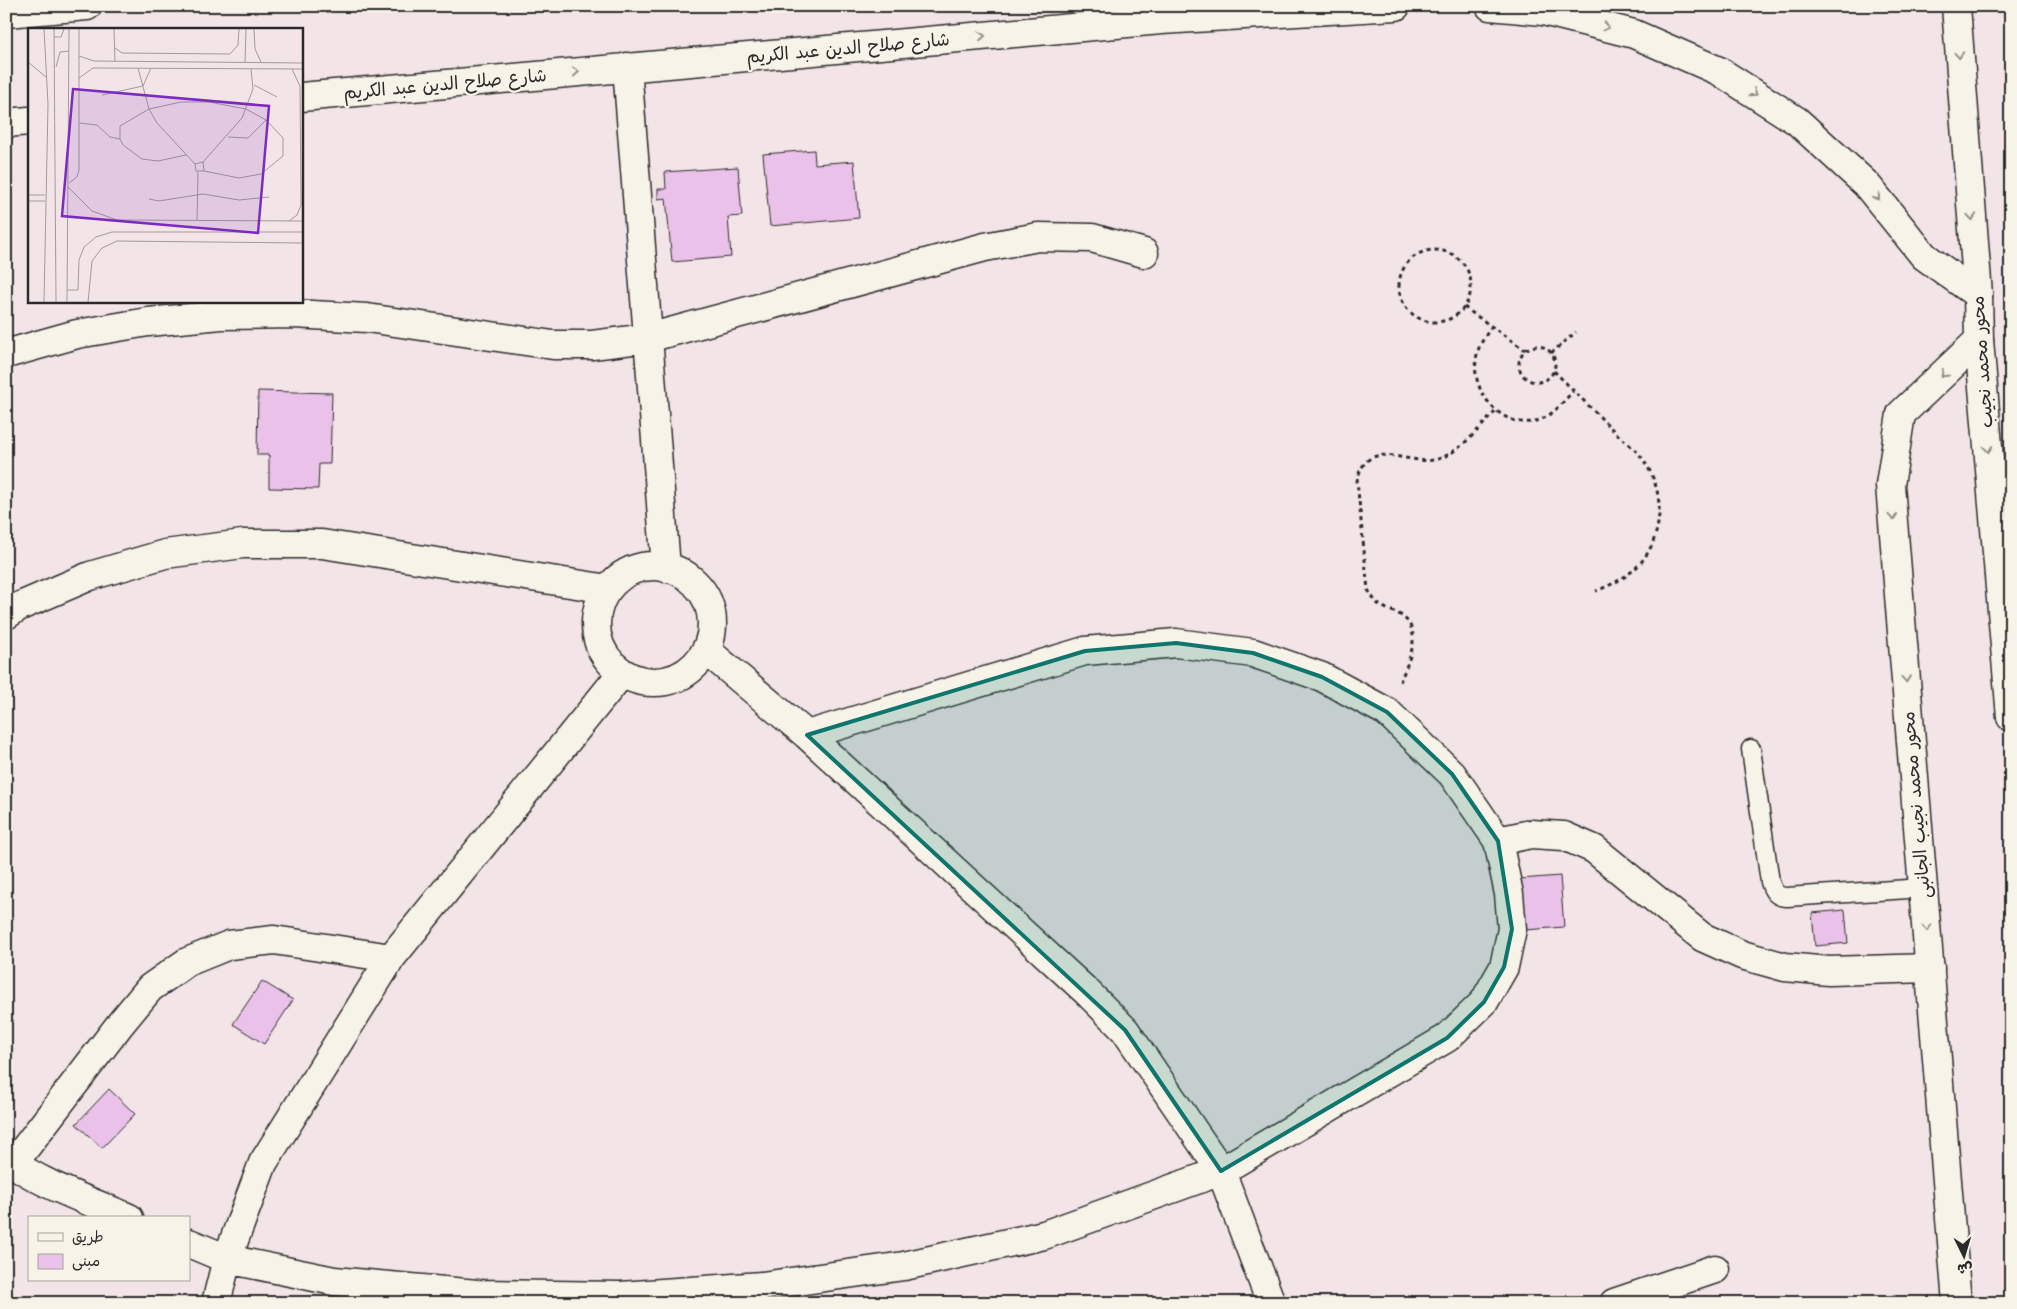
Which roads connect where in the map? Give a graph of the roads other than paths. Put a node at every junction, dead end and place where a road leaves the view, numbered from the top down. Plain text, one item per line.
1 (88, 6) edge
2 (1396, 6) edge
3 (1490, 6) edge
4 (1956, 6) edge
5 (6, 13) edge
6 (1161, 13) edge
7 (627, 68) junction
8 (302, 97) edge
9 (28, 121) edge
10 (6, 123) edge
11 (1144, 253) dead end
12 (1978, 295) junction
13 (648, 338) junction
14 (1979, 340) junction
15 (6, 354) edge
16 (666, 568) junction
17 (608, 589) junction
18 (6, 615) edge
19 (706, 650) junction
20 (622, 673) junction
21 (2011, 717) edge
22 (806, 735) junction
23 (1751, 750) dead end
24 (1498, 841) junction
25 (1923, 888) junction
26 (391, 958) junction
27 (1930, 968) junction
28 (10, 1161) edge
29 (1221, 1171) junction
30 (124, 1216) edge
31 (190, 1243) edge
32 (227, 1260) junction
33 (1715, 1269) dead end
34 (216, 1303) edge
35 (1271, 1303) edge
36 (1614, 1303) edge
37 (1957, 1303) edge

1 - 5 street
2 - 6 street, شارع صلاح الدين عبد الكريم
3 -> 12 street
4 -> 12 street, محور محمد نجيب
7 -> 6 street, شارع صلاح الدين عبد الكريم
8 -> 7 street, شارع صلاح الدين عبد الكريم
7 - 13 street
9 - 10 street
11 - 13 street
12 - 14 street, محور محمد نجيب
13 - 15 street
13 - 16 street
14 -> 21 street, محور محمد نجيب
14 -> 25 street, محور محمد نجيب الجانبى
16 - 17 street
16 - 19 street
17 - 18 street
17 - 20 street
19 - 20 street
19 - 22 street
20 - 26 street
22 - 24 street
22 - 29 street
23 - 25 lane
24 - 27 street
24 - 29 street
25 -> 27 street, محور محمد نجيب الجانبى
26 - 28 street
26 - 32 street
27 - 37 street, محور محمد نجيب الجانبى
28 - 30 street
29 - 32 street
29 - 35 street
31 - 32 street
32 - 34 street
33 - 36 street

